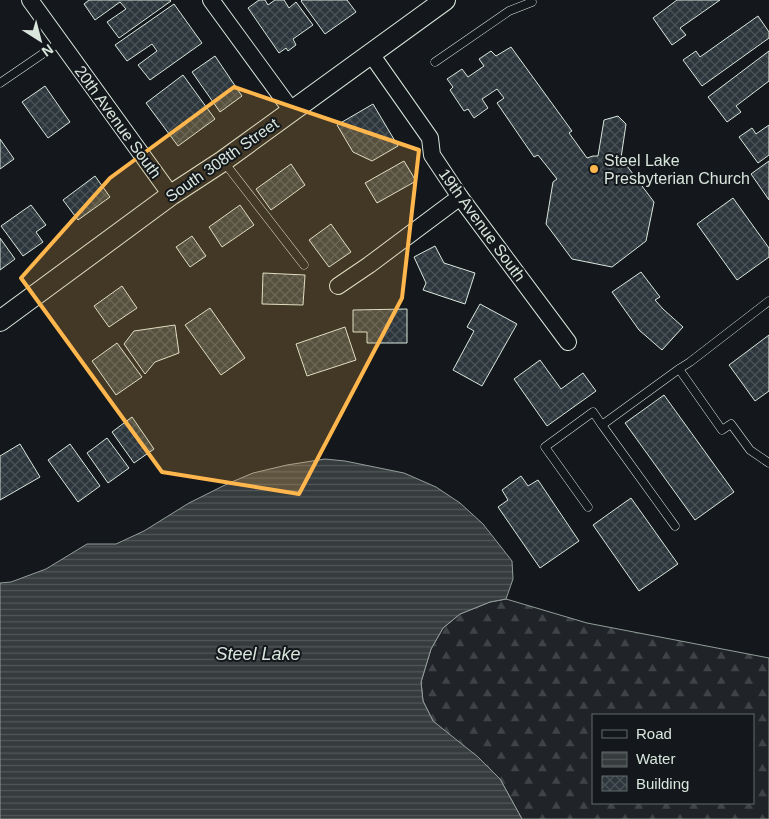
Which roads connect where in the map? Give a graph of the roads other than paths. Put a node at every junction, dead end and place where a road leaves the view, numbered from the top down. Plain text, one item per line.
1 (30, 0) edge
2 (211, 0) edge
3 (445, 0) edge
4 (532, 2) dead end
5 (60, 42) junction
6 (371, 54) junction
7 (436, 62) dead end
8 (0, 83) edge
9 (292, 111) junction
10 (223, 161) junction
11 (171, 195) junction
12 (460, 198) junction
13 (304, 265) dead end
14 (338, 286) dead end
15 (769, 302) edge
16 (0, 321) edge
17 (568, 342) dead end
18 (679, 369) junction
19 (602, 425) junction
20 (769, 462) edge
21 (588, 507) dead end
22 (675, 526) dead end

1 - 5 street, 20th Avenue South
2 - 9 street
3 - 6 street, South 308th Street
4 - 7 lane
5 - 8 lane
5 - 11 street, 20th Avenue South
6 - 9 street, South 308th Street
6 - 12 street, 19th Avenue South
9 - 10 street, South 308th Street
10 - 11 street, South 308th Street
10 - 13 lane
11 - 16 street, South 308th Street
12 - 14 street
12 - 17 street, 19th Avenue South
15 - 18 lane
18 - 19 lane
18 - 20 lane
19 - 21 lane
19 - 22 lane

